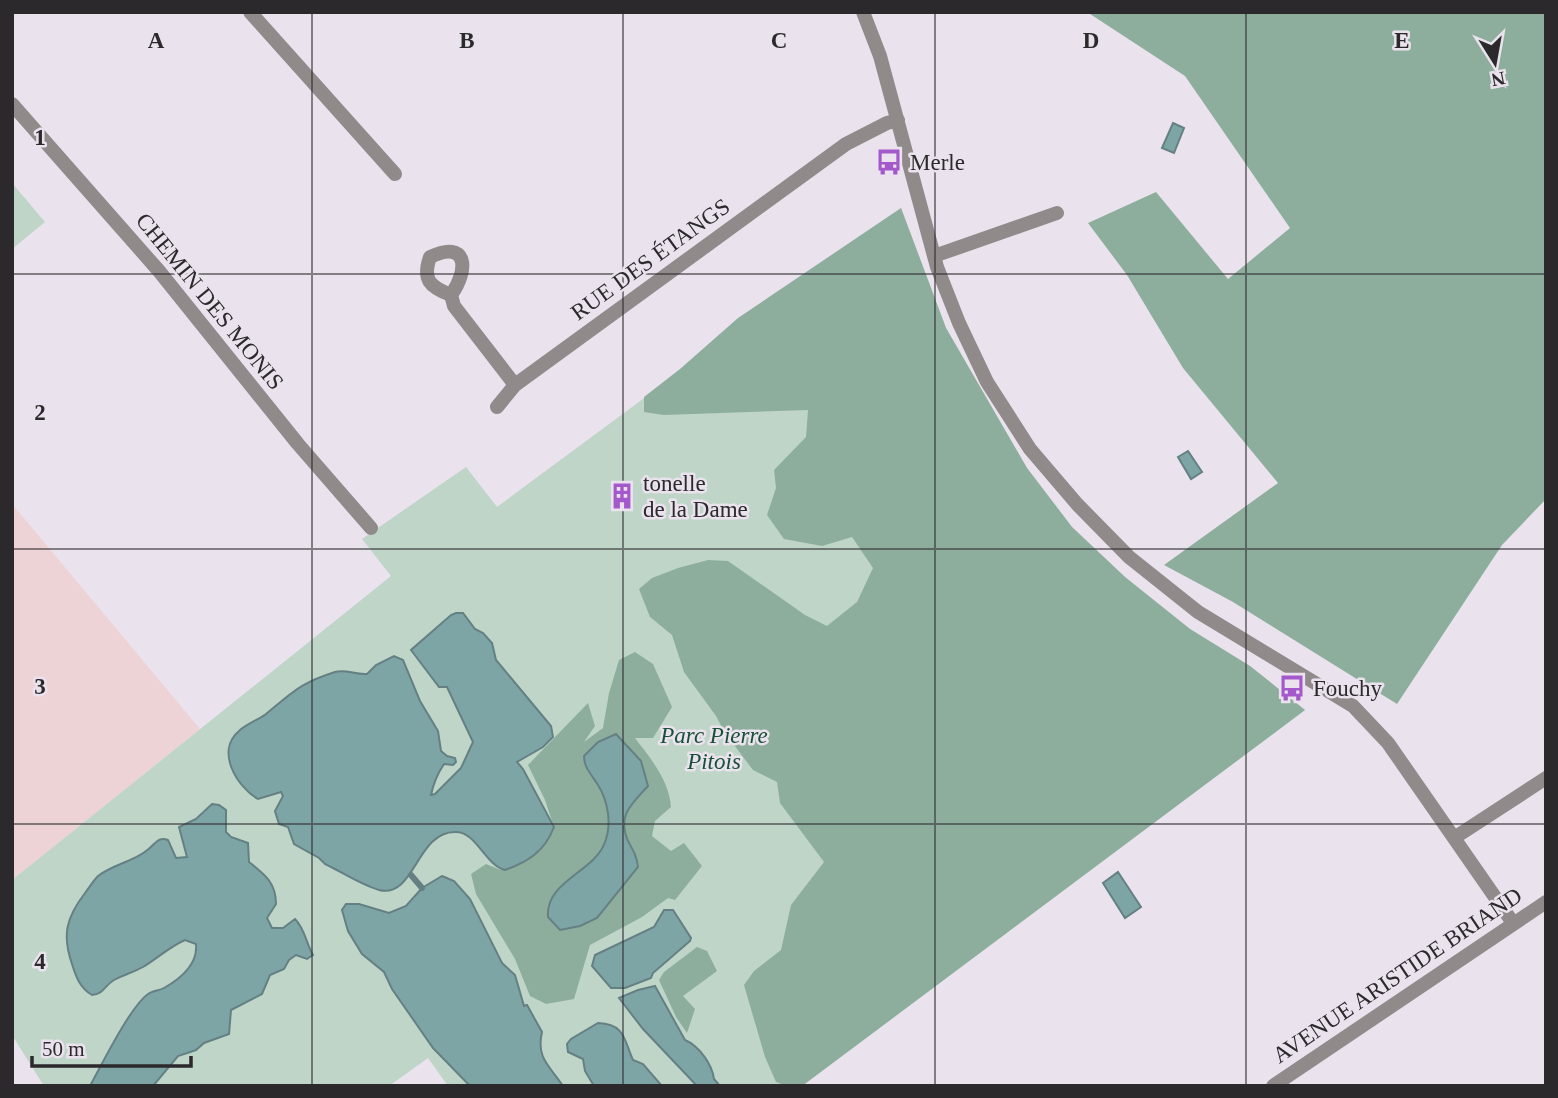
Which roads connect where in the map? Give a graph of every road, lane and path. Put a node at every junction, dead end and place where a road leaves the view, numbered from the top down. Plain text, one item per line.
1 (250, 12) edge
2 (863, 12) edge
3 (12, 104) edge
4 (898, 120) junction
5 (395, 174) dead end
6 (1058, 213) dead end
7 (933, 256) junction
8 (453, 300) dead end
9 (515, 385) junction
10 (497, 407) dead end
11 (371, 528) dead end
12 (1546, 778) edge
13 (1454, 838) junction
14 (1546, 902) edge
15 (1513, 923) junction
16 (1273, 1086) edge

1 - 5 street
2 - 4 street
3 - 11 street, CHEMIN DES MONIS
4 - 7 street
4 - 9 street, RUE DES ÉTANGS
6 - 7 street
7 - 13 street
8 - 9 street
9 - 10 street, RUE DES ÉTANGS
12 - 13 street
13 - 15 street
14 - 15 street, AVENUE ARISTIDE BRIAND
15 - 16 street, AVENUE ARISTIDE BRIAND

